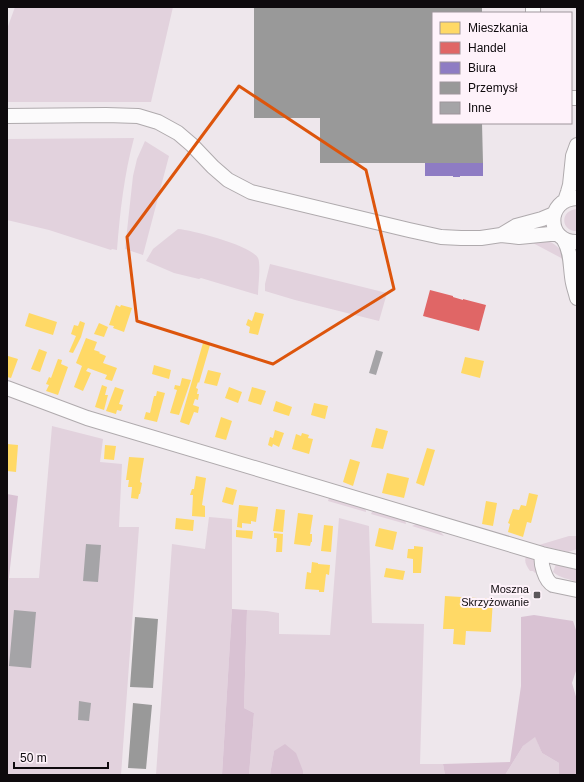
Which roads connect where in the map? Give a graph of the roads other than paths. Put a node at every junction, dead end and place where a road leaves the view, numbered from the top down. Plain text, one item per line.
1 (7, 116) edge
2 (577, 145) edge
3 (571, 200) edge
4 (554, 214) junction
5 (500, 235) junction
6 (566, 239) edge
7 (577, 298) edge
8 (7, 388) edge
9 (542, 554) junction
10 (577, 562) edge
11 (577, 590) edge

1 - 5 street
2 - 3 street
3 - 4 street
4 - 5 street
4 - 6 street
5 - 6 street
6 - 7 street
8 - 9 street
9 - 10 street
9 - 11 street

